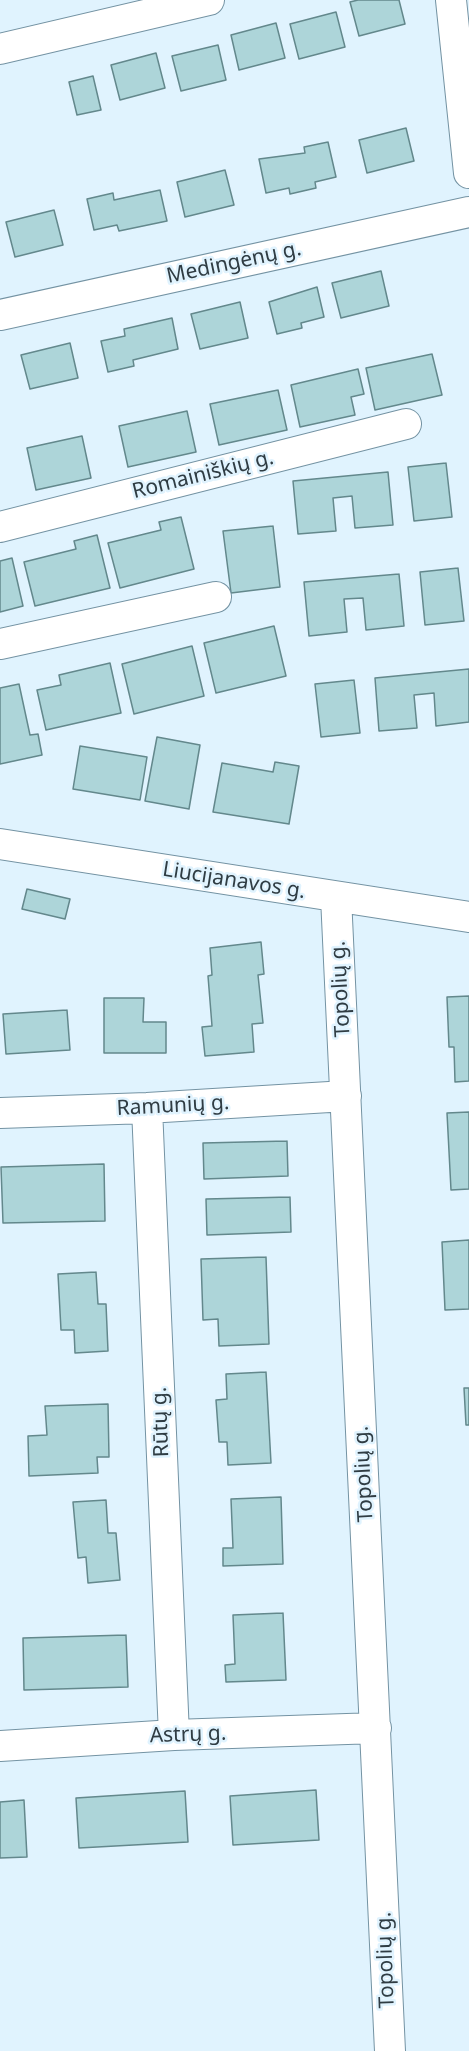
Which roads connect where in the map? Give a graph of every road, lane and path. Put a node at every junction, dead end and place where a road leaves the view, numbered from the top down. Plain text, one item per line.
1 (209, 0) edge
2 (451, 0) edge
3 (0, 49) edge
4 (469, 172) edge
5 (469, 212) edge
6 (0, 315) edge
7 (406, 424) dead end
8 (0, 527) edge
9 (216, 597) dead end
10 (0, 644) edge
11 (0, 844) edge
12 (336, 897) junction
13 (469, 917) edge
14 (346, 1096) junction
15 (147, 1108) junction
16 (0, 1113) edge
17 (376, 1728) junction
18 (174, 1735) junction
19 (0, 1746) edge
20 (390, 2051) edge

1 - 3 street
2 - 4 street
5 - 6 street, Medingėnų g.
7 - 8 street, Romainiškių g.
9 - 10 street
11 - 12 street, Liucijanavos g.
12 - 13 street, Liucijanavos g.
12 - 14 street, Topolių g.
14 - 15 street, Ramunių g.
14 - 17 street, Topolių g.
15 - 16 street, Ramunių g.
15 - 18 street, Rūtų g.
17 - 18 street, Astrų g.
17 - 20 street, Topolių g.
18 - 19 street, Astrų g.

